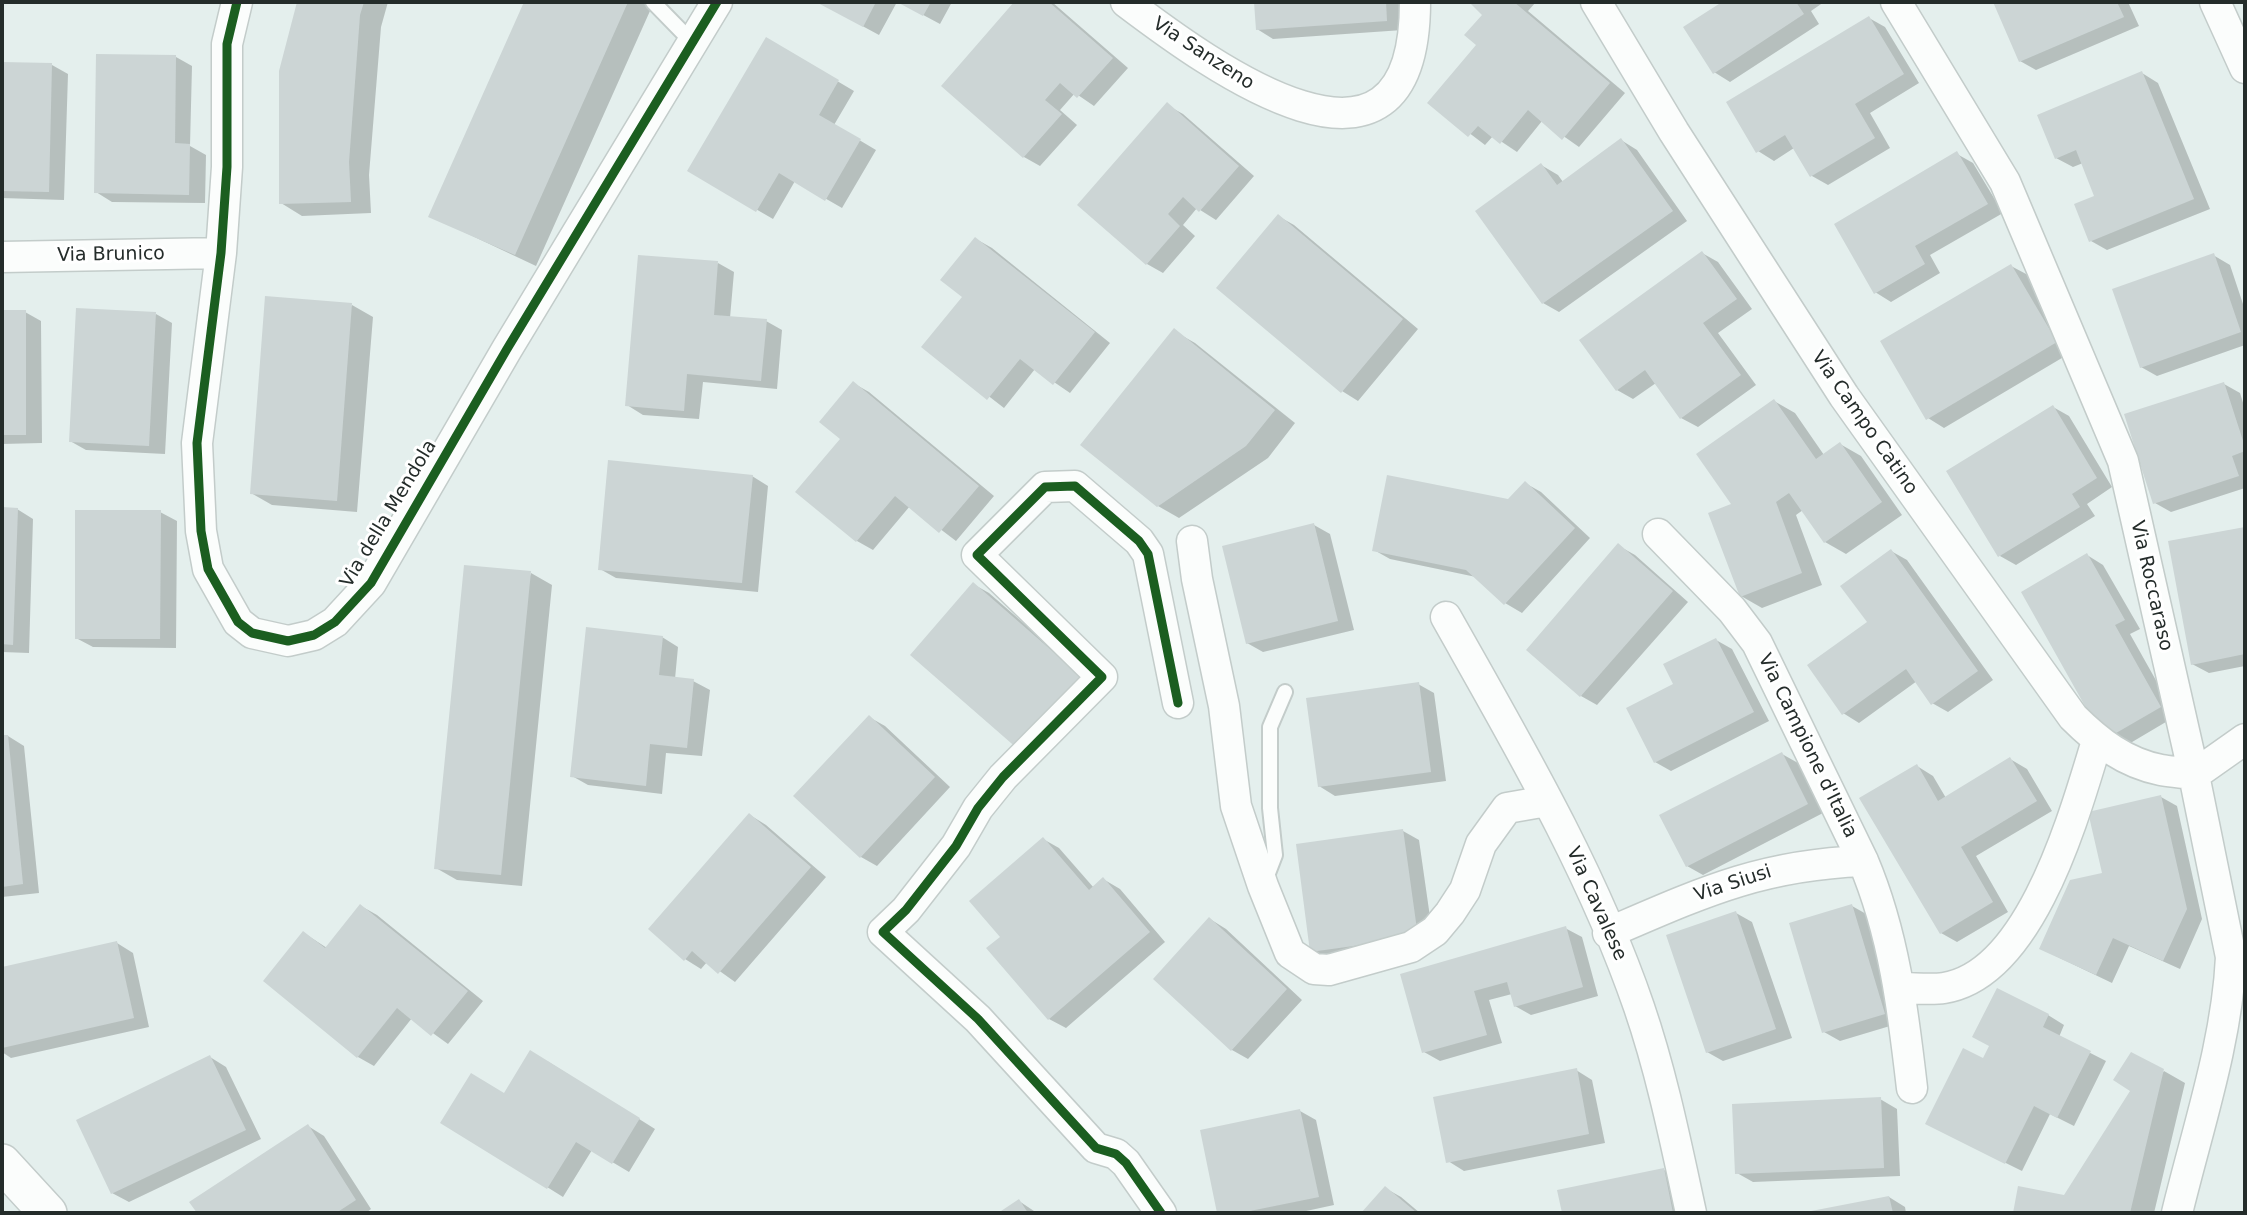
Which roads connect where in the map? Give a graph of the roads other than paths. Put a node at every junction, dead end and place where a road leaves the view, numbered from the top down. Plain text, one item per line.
1 (237, 2) edge
2 (653, 2) edge
3 (717, 2) edge
4 (1126, 2) edge
5 (1415, 2) edge
6 (1596, 2) edge
7 (1896, 2) edge
8 (2215, 2) edge
9 (693, 43) junction
10 (2245, 68) edge
11 (221, 253) junction
12 (2, 257) edge
13 (1658, 534) dead end
14 (1192, 541) dead end
15 (1446, 617) dead end
16 (1285, 692) dead end
17 (1178, 703) dead end
18 (2245, 739) edge
19 (2097, 741) junction
20 (2194, 775) junction
21 (1547, 800) junction
22 (1863, 861) junction
23 (1263, 886) junction
24 (1608, 933) junction
25 (1901, 988) junction
26 (1912, 1088) dead end
27 (2, 1163) edge
28 (48, 1213) edge
29 (1161, 1213) edge
30 (1691, 1213) edge
31 (2177, 1213) edge

1 - 11 street, Via della Mendola
2 - 9 lane
3 - 9 street, Via della Mendola
4 - 5 street, Via Sanzeno
6 - 19 street, Via Campo Catino
7 - 20 street, Via Roccaraso
8 - 10 street
9 - 11 street, Via della Mendola
11 - 12 street, Via Brunico
13 - 22 street, Via Campione d'Italia
14 - 23 street
15 - 21 street, Via Cavalese
16 - 23 lane
17 - 29 street
18 - 20 street
19 - 20 street, Via Campo Catino
19 - 25 street
20 - 31 street, Via Roccaraso
21 - 23 street
21 - 24 street, Via Cavalese
22 - 24 street, Via Siusi
22 - 25 street, Via Campione d'Italia
24 - 30 street, Via Cavalese
25 - 26 street, Via Campione d'Italia
27 - 28 street

